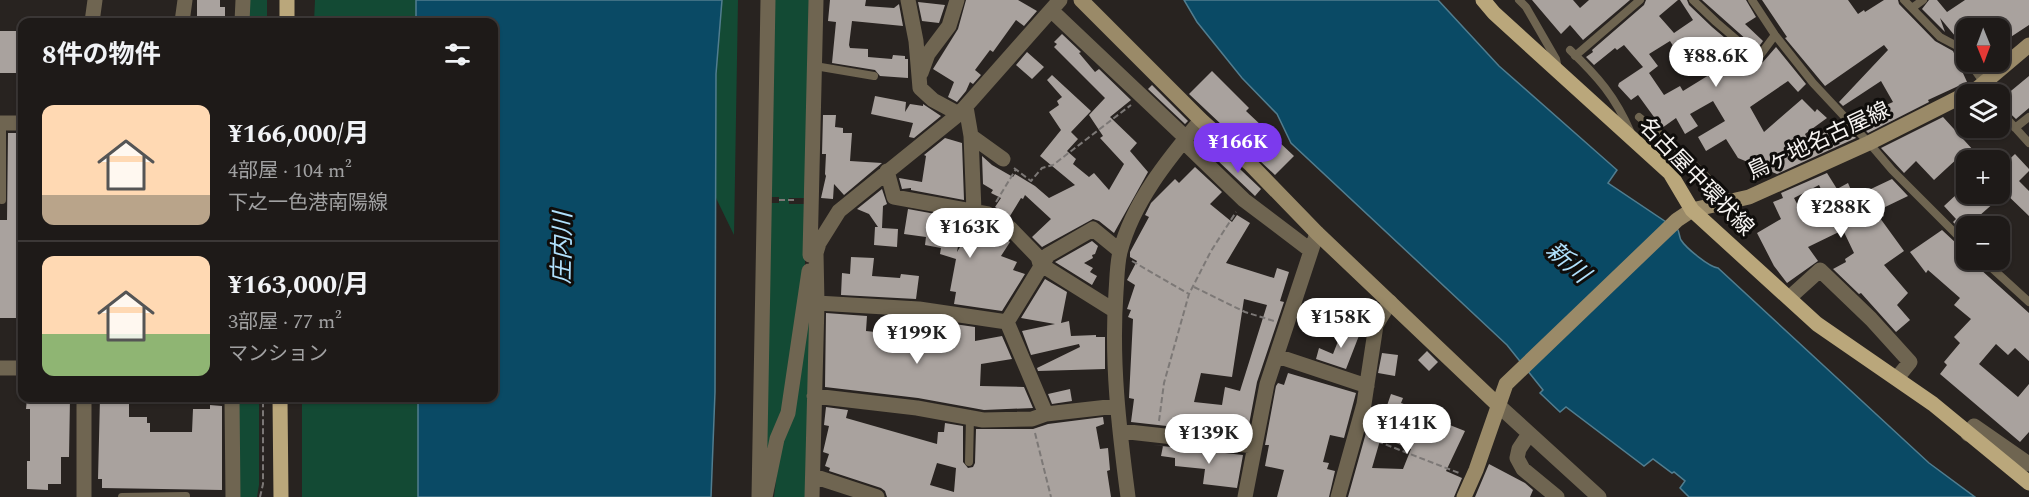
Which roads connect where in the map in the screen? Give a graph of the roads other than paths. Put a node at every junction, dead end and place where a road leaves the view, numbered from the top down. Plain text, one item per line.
1 (184, 0) edge
2 (243, 0) edge
3 (287, 0) edge
4 (768, 0) edge
5 (816, 0) edge
6 (908, 0) edge
7 (957, 0) edge
8 (1081, 0) edge
9 (1483, 0) edge
10 (1519, 0) edge
11 (1640, 0) edge
12 (1694, 0) edge
13 (1752, 0) edge
14 (1904, 0) edge
15 (1923, 0) edge
16 (1056, 5) edge
17 (1912, 8) junction
18 (182, 18) edge
19 (242, 18) edge
20 (287, 18) edge
21 (1775, 35) junction
22 (1956, 45) edge
23 (2029, 45) edge
24 (815, 66) junction
25 (1559, 72) junction
26 (874, 76) dead end
27 (920, 81) junction
28 (1987, 84) edge
29 (1956, 101) edge
30 (962, 111) junction
31 (1639, 117) dead end
32 (2029, 117) edge
33 (1201, 120) junction
34 (2010, 122) edge
35 (1, 123) edge
36 (18, 123) edge
37 (2015, 128) junction
38 (971, 136) junction
39 (1185, 139) junction
40 (1633, 139) junction
41 (1869, 143) junction
42 (2029, 143) edge
43 (1003, 159) road end
44 (887, 171) junction
45 (2, 200) dead end
46 (1731, 201) junction
47 (812, 202) junction
48 (1692, 210) junction
49 (839, 211) junction
50 (981, 212) junction
51 (1317, 233) junction
52 (1956, 234) edge
53 (1310, 250) junction
54 (1120, 252) junction
55 (816, 253) junction
56 (1040, 264) junction
57 (810, 270) junction
58 (1994, 270) edge
59 (1789, 298) junction
60 (1390, 302) junction
61 (2029, 302) edge
62 (817, 303) junction
63 (1115, 311) junction
64 (1007, 322) junction
65 (1277, 356) junction
66 (0, 368) edge
67 (18, 368) edge
68 (1897, 378) junction
69 (1367, 386) junction
70 (814, 396) junction
71 (84, 402) edge
72 (232, 402) edge
73 (280, 402) edge
74 (1498, 405) junction
75 (1117, 406) junction
76 (1039, 416) junction
77 (970, 418) junction
78 (1120, 431) junction
79 (1529, 434) junction
80 (1968, 434) junction
81 (1254, 447) junction
82 (969, 462) dead end
83 (2029, 464) edge
84 (813, 476) junction
85 (2029, 483) edge
86 (186, 496) edge
87 (84, 497) edge
88 (122, 497) edge
89 (233, 497) edge
90 (281, 497) edge
91 (759, 497) edge
92 (765, 497) edge
93 (812, 497) edge
94 (877, 497) edge
95 (1128, 497) edge
96 (1245, 497) edge
97 (1338, 497) edge
98 (1464, 497) edge
99 (1557, 497) edge
100 (1599, 497) edge

1 - 18 street
2 - 19 street
3 - 20 main road
4 - 91 street
5 - 24 street
6 - 27 street
7 - 27 street
8 - 33 main road
9 - 25 main road, 名古屋中環状線
10 - 25 lane
11 - 40 lane
12 - 21 lane
13 - 21 lane
14 - 17 lane
15 - 17 lane
16 - 30 street
16 - 39 street
17 - 22 lane
21 - 41 lane
23 - 28 main road, 鳥ヶ地名古屋線
24 - 26 lane
24 - 47 street
25 - 40 main road, 名古屋中環状線
27 - 30 street
29 - 41 main road, 鳥ヶ地名古屋線
30 - 38 street
30 - 44 street
31 - 46 lane
32 - 37 lane
33 - 39 street
33 - 51 main road
34 - 37 lane
35 - 36 street
35 - 45 lane
37 - 42 lane
38 - 43 street
38 - 50 street
39 - 53 street
39 - 54 street
40 - 48 main road, 名古屋中環状線
41 - 46 main road, 鳥ヶ地名古屋線
41 - 52 lane
44 - 49 street
44 - 50 street
46 - 48 main road, 鳥ヶ地名古屋線
47 - 49 street
47 - 57 street
48 - 59 main road, 名古屋中環状線
48 - 74 main road, 鳥ヶ地名古屋線
49 - 55 street
50 - 56 street
51 - 53 street
51 - 60 main road
53 - 65 street
54 - 56 street
54 - 63 street
55 - 57 street
55 - 62 street
56 - 63 street
56 - 64 street
57 - 92 street
58 - 61 lane
59 - 68 main road, 名古屋中環状線
59 - 68 street
60 - 69 street
60 - 74 main road
62 - 64 street
62 - 70 street
63 - 75 street
64 - 76 street
65 - 69 street
65 - 81 street
66 - 67 street
68 - 80 main road, 名古屋中環状線
69 - 97 street
70 - 77 street
70 - 84 street
71 - 87 street
72 - 89 street
73 - 90 main road
74 - 79 street
74 - 98 main road, 鳥ヶ地名古屋線
75 - 76 street
75 - 78 street
76 - 77 street
77 - 82 lane
78 - 81 street
78 - 95 street
79 - 99 street
79 - 100 street
80 - 83 street
80 - 85 main road, 名古屋中環状線
81 - 96 street
84 - 93 street
84 - 94 street
86 - 88 lane

